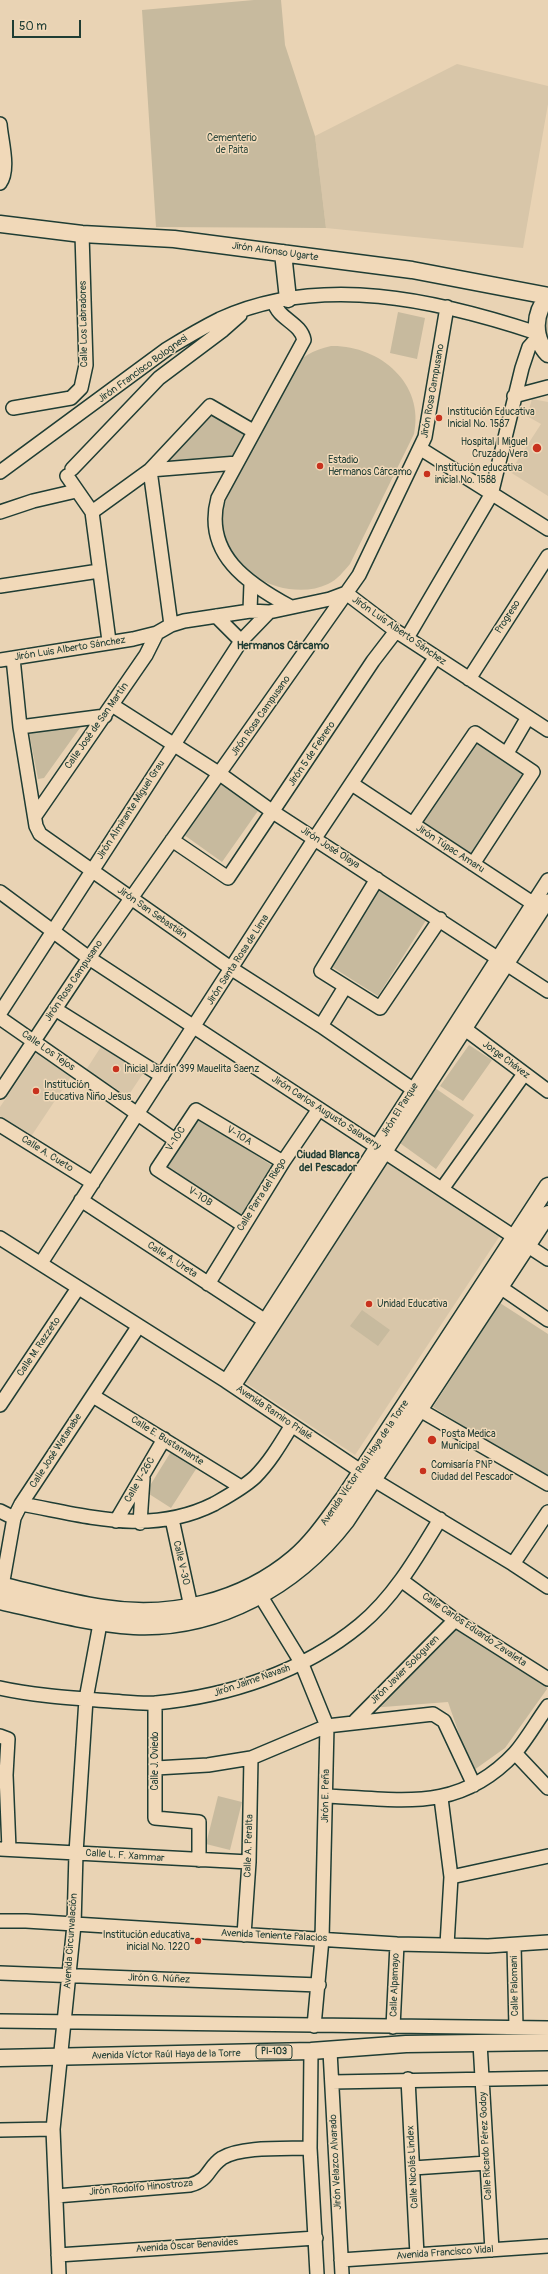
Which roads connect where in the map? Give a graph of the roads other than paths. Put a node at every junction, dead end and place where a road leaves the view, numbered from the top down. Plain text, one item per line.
1 (0, 124) edge
2 (0, 183) edge
3 (0, 224) edge
4 (82, 234) junction
5 (283, 253) junction
6 (548, 296) edge
7 (281, 300) junction
8 (447, 307) junction
9 (244, 311) junction
10 (537, 335) junction
11 (548, 354) edge
12 (548, 387) edge
13 (514, 396) junction
14 (13, 408) dead end
15 (253, 431) junction
16 (421, 449) junction
17 (236, 463) junction
18 (150, 470) junction
19 (0, 472) edge
20 (76, 491) junction
21 (491, 495) junction
22 (0, 512) edge
23 (92, 512) junction
24 (548, 529) edge
25 (548, 556) edge
26 (99, 571) junction
27 (251, 583) junction
28 (0, 586) edge
29 (346, 593) junction
30 (291, 607) junction
31 (250, 611) junction
32 (269, 612) junction
33 (216, 616) junction
34 (171, 625) junction
35 (156, 633) junction
36 (402, 634) junction
37 (109, 641) junction
38 (241, 641) junction
39 (435, 658) junction
40 (6, 659) edge
41 (469, 679) junction
42 (108, 710) junction
43 (528, 717) junction
44 (20, 727) junction
45 (548, 730) edge
46 (174, 744) junction
47 (507, 753) junction
48 (220, 774) junction
49 (352, 784) junction
50 (273, 812) junction
51 (35, 816) junction
52 (413, 824) junction
53 (315, 838) junction
54 (172, 840) junction
55 (473, 864) junction
56 (91, 871) junction
57 (377, 879) junction
58 (548, 880) edge
59 (0, 892) edge
60 (132, 900) junction
61 (543, 906) edge
62 (440, 919) junction
63 (53, 930) junction
64 (89, 958) junction
65 (501, 961) junction
66 (232, 969) junction
67 (345, 987) junction
68 (548, 991) edge
69 (4, 997) edge
70 (55, 1009) junction
71 (0, 1013) edge
72 (0, 1018) edge
73 (194, 1025) junction
74 (321, 1026) junction
75 (465, 1029) junction
76 (33, 1040) junction
77 (524, 1074) junction
78 (162, 1076) junction
79 (414, 1090) junction
80 (548, 1091) edge
81 (0, 1092) edge
82 (319, 1109) junction
83 (196, 1110) joint
84 (138, 1114) junction
85 (0, 1125) edge
86 (175, 1140) junction
87 (382, 1150) junction
88 (283, 1162) junction
89 (157, 1169) joint
90 (93, 1182) junction
91 (548, 1186) edge
92 (442, 1189) junction
93 (81, 1200) junction
94 (548, 1214) edge
95 (243, 1225) junction
96 (0, 1238) edge
97 (521, 1242) junction
98 (548, 1259) edge
99 (41, 1263) junction
100 (208, 1284) junction
101 (500, 1287) junction
102 (78, 1288) junction
103 (264, 1320) junction
104 (548, 1320) edge
105 (138, 1326) junction
106 (230, 1383) junction
107 (93, 1396) junction
108 (0, 1405) edge
109 (420, 1410) junction
110 (292, 1425) junction
111 (164, 1439) junction
112 (143, 1475) junction
113 (368, 1476) junction
114 (548, 1484) edge
115 (241, 1487) junction
116 (21, 1504) junction
117 (0, 1510) edge
118 (548, 1512) edge
119 (14, 1518) junction
120 (172, 1519) junction
121 (440, 1519) junction
122 (116, 1521) junction
123 (140, 1523) junction
124 (513, 1564) junction
125 (401, 1580) junction
126 (548, 1588) edge
127 (258, 1589) junction
128 (1, 1591) edge
129 (191, 1607) junction
130 (102, 1615) junction
131 (455, 1620) junction
132 (301, 1662) junction
133 (548, 1679) edge
134 (0, 1688) edge
135 (86, 1699) junction
136 (155, 1703) junction
137 (548, 1706) edge
138 (355, 1721) junction
139 (328, 1726) junction
140 (0, 1736) edge
141 (515, 1752) junction
142 (251, 1758) junction
143 (156, 1768) junction
144 (3, 1776) edge
145 (474, 1785) junction
146 (548, 1788) edge
147 (326, 1796) junction
148 (441, 1798) junction
149 (4, 1849) edge
150 (76, 1853) junction
151 (548, 1856) edge
152 (199, 1860) junction
153 (249, 1862) junction
154 (451, 1877) junction
155 (0, 1921) edge
156 (74, 1925) junction
157 (244, 1934) junction
158 (322, 1939) junction
159 (548, 1942) edge
160 (397, 1944) junction
161 (447, 1945) junction
162 (514, 1945) junction
163 (0, 1973) edge
164 (69, 1976) junction
165 (319, 1985) junction
166 (65, 2021) junction
167 (0, 2022) edge
168 (314, 2026) junction
169 (394, 2027) junction
170 (516, 2028) junction
171 (548, 2028) edge
172 (548, 2042) edge
173 (480, 2043) junction
174 (311, 2051) junction
175 (330, 2051) junction
176 (0, 2058) edge
177 (61, 2058) junction
178 (548, 2078) edge
179 (408, 2079) junction
180 (482, 2079) junction
181 (332, 2082) junction
182 (53, 2129) junction
183 (0, 2130) edge
184 (310, 2148) junction
185 (487, 2163) junction
186 (413, 2168) junction
187 (56, 2196) junction
188 (316, 2238) junction
189 (548, 2246) edge
190 (492, 2250) junction
191 (58, 2255) junction
192 (417, 2255) junction
193 (341, 2260) junction
194 (59, 2274) edge
195 (317, 2274) edge
196 (342, 2274) edge

1 - 2 street
3 - 4 main road, Jirón Alfonso Ugarte
4 - 5 main road, Jirón Alfonso Ugarte
4 - 14 street, Calle Los Labradores
5 - 6 main road, Jirón Alfonso Ugarte
5 - 7 main road
6 - 10 main road
7 - 8 street, Jirón Francisco Bolognesi
7 - 9 street, Jirón Francisco Bolognesi
7 - 15 street
8 - 10 street, Jirón Francisco Bolognesi
8 - 16 street, Jirón Rosa Campusano
9 - 19 street, Jirón Francisco Bolognesi
9 - 20 street
10 - 11 main road
10 - 13 street, Jirón 5 de Febrero
12 - 13 street
13 - 21 street, Jirón 5 de Febrero
15 - 17 street
15 - 18 street
16 - 21 street
16 - 29 street, Jirón Rosa Campusano
17 - 18 street
17 - 27 street
18 - 23 street
18 - 34 street
20 - 22 street
20 - 23 street
21 - 24 street
21 - 36 street, Jirón 5 de Febrero
23 - 26 street
25 - 41 street, Progreso
26 - 28 street
26 - 37 street
27 - 30 street
27 - 31 street
29 - 30 street, Jirón Luis Alberto Sánchez
29 - 36 street, Jirón Luis Alberto Sánchez
29 - 48 street, Jirón Rosa Campusano
30 - 32 street, Jirón Luis Alberto Sánchez
31 - 32 street, Jirón Luis Alberto Sánchez
31 - 33 street, Jirón Luis Alberto Sánchez
32 - 38 street, Jirón Almirante Miguel Grau
33 - 34 street, Jirón Luis Alberto Sánchez
33 - 38 street
34 - 35 street, Jirón Luis Alberto Sánchez
35 - 37 street, Jirón Luis Alberto Sánchez
35 - 42 street, Calle José de San Martín
36 - 39 street, Jirón Luis Alberto Sánchez
36 - 50 street, Jirón 5 de Febrero
37 - 40 street, Jirón Luis Alberto Sánchez
38 - 46 street, Jirón Almirante Miguel Grau
39 - 41 street, Jirón Luis Alberto Sánchez
39 - 49 street, Jirón Santa Rosa de Lima
40 - 44 street, Jirón San Sebastián
41 - 43 street, Jirón Luis Alberto Sánchez
42 - 44 street
42 - 46 street, Jirón José Olaya
42 - 51 street, Calle José de San Martín
43 - 45 street, Jirón Luis Alberto Sánchez
43 - 47 street
44 - 51 street, Jirón San Sebastián
46 - 48 street, Jirón José Olaya
46 - 56 street, Jirón Almirante Miguel Grau
47 - 52 street
47 - 55 street
48 - 50 street, Jirón José Olaya
48 - 54 street, Jirón Rosa Campusano
49 - 52 street, Jirón Túpac Amaru
49 - 53 street, Jirón Santa Rosa de Lima
50 - 53 street, Jirón José Olaya
50 - 54 street, Jirón 5 de Febrero
51 - 56 street, Jirón San Sebastián
52 - 55 street, Jirón Túpac Amaru
53 - 57 street, Jirón José Olaya
53 - 66 street, Jirón Santa Rosa de Lima
54 - 60 street, Jirón Rosa Campusano
55 - 61 street, Jirón Túpac Amaru
56 - 60 street, Jirón San Sebastián
56 - 63 street, Jirón Almirante Miguel Grau
57 - 62 street, Jirón José Olaya
57 - 67 street
58 - 61 street, Jirón El Parque
59 - 63 street, Jirón Carlos Augusto Salaverry
60 - 64 street, Jirón Rosa Campusano
60 - 66 street, Jirón San Sebastián
61 - 65 street, Jirón El Parque
62 - 65 street, Jirón José Olaya
62 - 67 street
63 - 64 street, Jirón Carlos Augusto Salaverry
63 - 69 street, Jirón Almirante Miguel Grau
64 - 70 street, Jirón Rosa Campusano
64 - 73 street, Jirón Carlos Augusto Salaverry
65 - 68 street, Jirón José Olaya
65 - 75 street, Jirón El Parque
65 - 79 street, Jirón El Parque
66 - 73 street, Jirón Santa Rosa de Lima
66 - 74 street, Jirón San Sebastián
67 - 74 street
69 - 71 street, Jirón Almirante Miguel Grau
70 - 76 street, Jirón Rosa Campusano
70 - 78 street
72 - 76 street, Calle Los Tejos
73 - 78 street, Jirón Santa Rosa de Lima
73 - 82 street, Jirón Carlos Augusto Salaverry
74 - 79 street, Jirón San Sebastián
75 - 77 street, Jorge Chávez
75 - 87 street, Jirón El Parque
76 - 81 street, Jirón Rosa Campusano
76 - 84 street, Calle Los Tejos
77 - 80 street, Jorge Chávez
77 - 92 street
78 - 84 street, Jirón Santa Rosa de Lima
79 - 87 street, Jirón El Parque
82 - 87 street, Jirón Carlos Augusto Salaverry
82 - 88 street, Calle Parra del Riego
83 - 86 street, V-10C
83 - 88 street, V-10A
84 - 86 street, Calle Los Tejos
84 - 90 street, Jirón Santa Rosa de Lima
85 - 90 street, Calle A. Cueto
86 - 89 street, V-10C
87 - 92 street, Jirón Carlos Augusto Salaverry
87 - 103 street, Jirón El Parque
87 - 106 street, Jirón El Parque
88 - 95 street, Calle Parra del Riego
89 - 95 street, V-10B
90 - 93 street, Jirón Santa Rosa de Lima
91 - 97 main road, Avenida Víctor Raúl Haya de la Torre
92 - 97 street, Jirón Carlos Augusto Salaverry
93 - 99 street, Jirón Santa Rosa de Lima
93 - 100 street, Calle A. Ureta
94 - 97 main road, Avenida Víctor Raúl Haya de la Torre
95 - 100 street, Calle Parra del Riego
96 - 99 street, Avenida Ramiro Prialé
97 - 98 street, Jirón Carlos Augusto Salaverry
97 - 101 main road, Avenida Víctor Raúl Haya de la Torre
97 - 113 main road, Avenida Víctor Raúl Haya de la Torre
99 - 102 street, Avenida Ramiro Prialé
100 - 103 street, Calle A. Ureta
101 - 104 street
101 - 109 main road, Avenida Víctor Raúl Haya de la Torre
102 - 105 street, Avenida Ramiro Prialé
102 - 108 street, Calle M. Razzeto
103 - 106 street, Jirón El Parque
105 - 106 street, Avenida Ramiro Prialé
105 - 107 street, Calle José Watanabe
106 - 110 street, Avenida Ramiro Prialé
107 - 111 street, Calle E. Bustamante
107 - 116 street, Calle José Watanabe
109 - 113 main road, Avenida Víctor Raúl Haya de la Torre
109 - 114 street
110 - 113 street, Avenida Ramiro Prialé
110 - 115 street
111 - 112 street, Calle V-26C
111 - 115 street, Calle E. Bustamante
112 - 122 street, Calle V-26C
112 - 123 street
113 - 121 street, Avenida Ramiro Prialé
113 - 127 main road, Avenida Víctor Raúl Haya de la Torre
115 - 120 street
116 - 119 street, Calle José Watanabe
116 - 122 street
117 - 119 street
118 - 124 street
119 - 128 street, Calle José Watanabe
120 - 123 street
120 - 129 street, Calle V-30
121 - 124 street, Avenida Ramiro Prialé
121 - 125 street, Jirón Jaime Navash
122 - 123 street
124 - 126 street, Avenida Ramiro Prialé
125 - 131 street, Calle Carlos Eduardo Zavaleta
125 - 132 street, Jirón Jaime Navash
127 - 129 main road, Avenida Víctor Raúl Haya de la Torre
127 - 130 main road, Avenida Víctor Raúl Haya de la Torre
127 - 132 street, Jirón E. Peña
128 - 130 main road, Avenida Víctor Raúl Haya de la Torre
129 - 130 main road, Avenida Víctor Raúl Haya de la Torre
130 - 135 street, Avenida Circunvalación
131 - 133 street, Calle Carlos Eduardo Zavaleta
131 - 138 street, Jirón Javier Sologuren
132 - 136 street, Jirón Jaime Navash
132 - 139 street, Jirón E. Peña
134 - 135 street, Jirón Jaime Navash
135 - 136 street, Jirón Jaime Navash
135 - 150 street, Avenida Circunvalación
136 - 143 street, Calle J. Oviedo
137 - 141 street
138 - 139 street
138 - 145 street
139 - 142 street
139 - 147 street, Jirón E. Peña
140 - 144 street
141 - 145 street
141 - 146 street
142 - 143 street
142 - 153 street, Calle A. Peralta
143 - 152 street, Calle J. Oviedo
144 - 149 street
145 - 148 street
147 - 148 street
147 - 158 street, Jirón E. Peña
148 - 154 street
149 - 150 street, Calle L. F. Xammar
150 - 152 street, Calle L. F. Xammar
150 - 156 street, Avenida Circunvalación
151 - 154 street
152 - 153 street, Calle L. F. Xammar
153 - 157 street, Calle A. Peralta
154 - 161 street
155 - 156 street, Avenida Teniente Palacios
156 - 157 street, Avenida Teniente Palacios
156 - 164 street, Avenida Circunvalación
157 - 158 street, Avenida Teniente Palacios
158 - 160 street, Avenida Teniente Palacios
158 - 165 street, Jirón E. Peña
159 - 162 street, Avenida Teniente Palacios
160 - 161 street, Avenida Teniente Palacios
160 - 169 street, Calle Alpamayo
161 - 162 street, Avenida Teniente Palacios
162 - 170 street, Calle Palomani
163 - 164 street, Jirón G. Núñez
164 - 165 street, Jirón G. Núñez
164 - 166 street, Avenida Circunvalación
165 - 168 street, Jirón E. Peña
166 - 167 street
166 - 168 street
166 - 177 street, Avenida Circunvalación
168 - 169 street
169 - 170 street
170 - 171 street
172 - 173 main road, Avenida Víctor Raúl Haya de la Torre / PI-103
173 - 175 main road, Avenida Víctor Raúl Haya de la Torre / PI-103
173 - 180 street, Calle Ricardo Pérez Godoy
174 - 175 main road, Avenida Víctor Raúl Haya de la Torre / PI-103
174 - 177 main road, Avenida Víctor Raúl Haya de la Torre / PI-103
174 - 184 street
175 - 181 street, Jirón Velazco Alvarado
176 - 177 main road, Avenida Víctor Raúl Haya de la Torre / PI-103
177 - 182 street, Avenida Circunvalación
178 - 180 street
179 - 180 street
179 - 181 street
179 - 186 street, Calle Nicolás Lindex
180 - 185 street, Calle Ricardo Pérez Godoy
181 - 193 street, Jirón Velazco Alvarado
182 - 183 street
182 - 187 street, Avenida Circunvalación
184 - 187 street, Jirón Rodolfo Hinostroza
184 - 188 street
185 - 186 street
185 - 190 street, Calle Ricardo Pérez Godoy
186 - 192 street, Calle Nicolás Lindex
187 - 191 street, Avenida Circunvalación
188 - 191 street, Avenida Óscar Benavides
188 - 195 street
189 - 190 street, Avenida Francisco Vidal
190 - 192 street, Avenida Francisco Vidal
191 - 194 street, Avenida Circunvalación
192 - 193 street, Avenida Francisco Vidal
193 - 196 street, Jirón Velazco Alvarado

